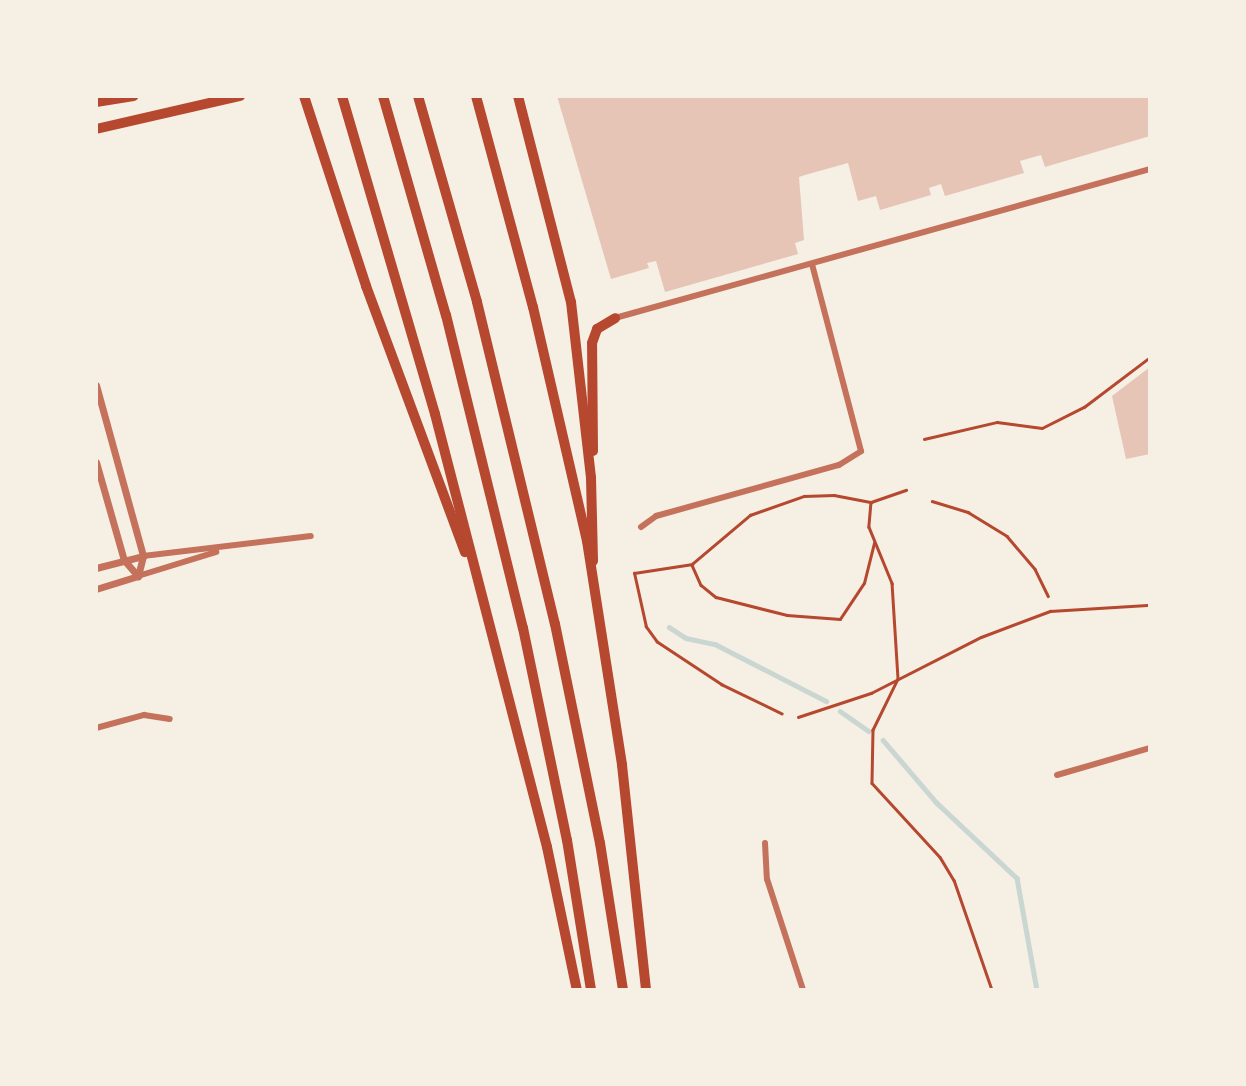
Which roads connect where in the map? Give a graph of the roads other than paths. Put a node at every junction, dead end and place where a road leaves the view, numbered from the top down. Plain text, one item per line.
1 (134, 96) edge
2 (240, 96) edge
3 (304, 96) edge
4 (342, 96) edge
5 (383, 96) edge
6 (418, 96) edge
7 (518, 96) edge
8 (478, 99) edge
9 (96, 102) edge
10 (96, 130) edge
11 (1150, 169) edge
12 (812, 264) junction
13 (615, 318) joint
14 (96, 385) edge
15 (96, 463) edge
16 (591, 478) junction
17 (641, 527) dead end
18 (312, 536) dead end
19 (228, 548) junction
20 (143, 556) junction
21 (124, 560) junction
22 (96, 568) edge
23 (592, 570) junction
24 (138, 576) junction
25 (476, 579) junction
26 (96, 589) edge
27 (170, 719) dead end
28 (96, 728) edge
29 (1150, 748) edge
30 (1056, 775) dead end
31 (765, 843) dead end
32 (577, 990) edge
33 (591, 990) edge
34 (624, 990) edge
35 (646, 990) edge
36 (803, 990) edge

1 - 9 main road
2 - 10 main road
3 - 25 highway
4 - 25 highway
5 - 33 highway
6 - 34 highway
7 - 16 highway
8 - 23 highway
11 - 12 street
12 - 13 street
12 - 17 street
13 - 16 highway
14 - 20 street
15 - 21 street
16 - 23 highway
18 - 19 street
19 - 20 street
19 - 24 street
20 - 21 street
20 - 24 street
21 - 22 street
21 - 24 street
23 - 35 highway
24 - 26 street
25 - 32 highway
27 - 28 street
29 - 30 street
31 - 36 street

